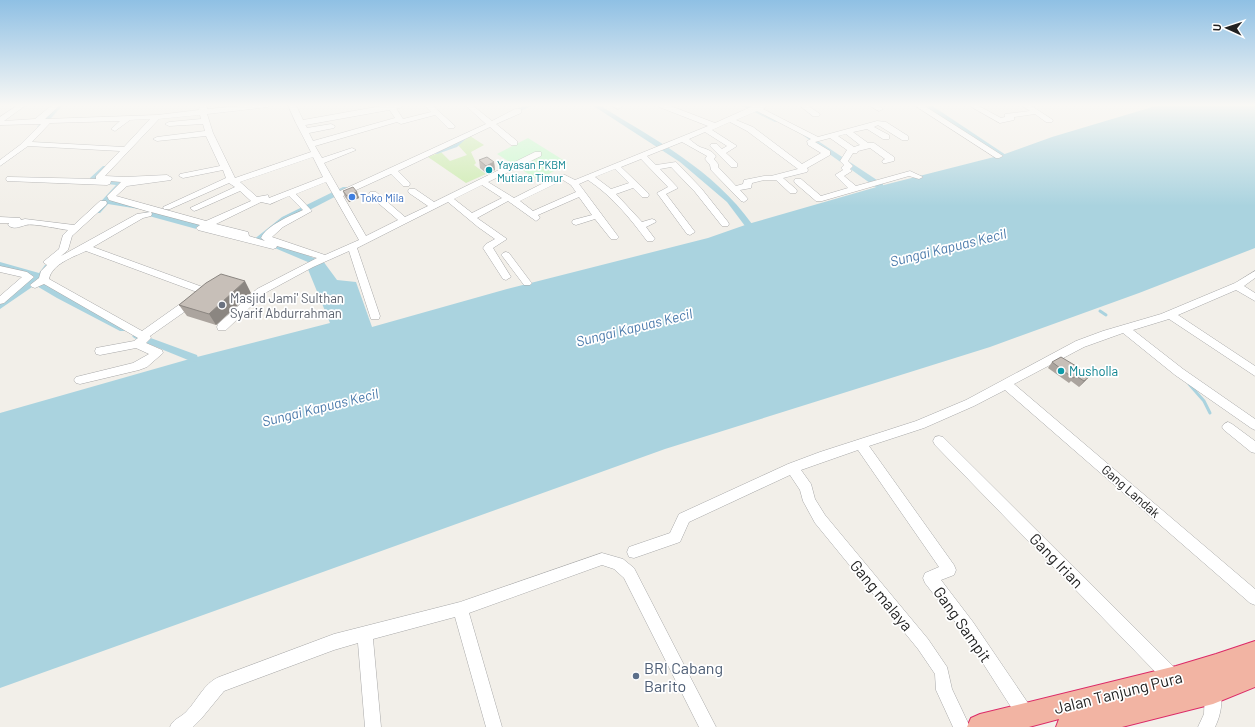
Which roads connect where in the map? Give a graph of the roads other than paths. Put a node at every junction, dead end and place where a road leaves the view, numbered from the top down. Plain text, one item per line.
1 (26, 139) edge
2 (30, 139) edge
3 (137, 139) edge
4 (212, 139) edge
5 (308, 139) edge
6 (458, 139) edge
7 (509, 139) edge
8 (683, 139) joint
9 (722, 139) edge
10 (763, 139) edge
11 (820, 139) edge
12 (836, 139) edge
13 (857, 139) edge
14 (972, 139) edge
15 (816, 140) joint
16 (514, 143) dead end
17 (24, 146) junction
18 (714, 146) dead end
19 (866, 146) junction
20 (127, 150) junction
21 (352, 150) dead end
22 (852, 150) junction
23 (722, 152) junction
24 (316, 153) junction
25 (538, 154) dead end
26 (642, 155) junction
27 (999, 156) dead end
28 (0, 159) edge
29 (886, 161) dead end
30 (319, 162) junction
31 (0, 164) edge
32 (734, 165) dead end
33 (616, 166) junction
34 (225, 167) junction
35 (654, 168) junction
36 (801, 168) junction
37 (393, 171) junction
38 (564, 171) dead end
39 (183, 176) dead end
40 (589, 177) junction
41 (777, 177) junction
42 (919, 177) dead end
43 (328, 178) junction
44 (10, 179) dead end
45 (113, 181) junction
46 (572, 181) junction
47 (798, 181) dead end
48 (482, 182) junction
49 (235, 183) junction
50 (406, 184) dead end
51 (635, 184) junction
52 (853, 188) junction
53 (734, 189) junction
54 (293, 191) junction
55 (412, 191) dead end
56 (793, 191) dead end
57 (337, 193) junction
58 (581, 193) junction
59 (609, 193) junction
60 (373, 194) dead end
61 (644, 195) dead end
62 (263, 198) junction
63 (449, 199) junction
64 (511, 199) junction
65 (744, 199) dead end
66 (103, 203) dead end
67 (434, 206) junction
68 (167, 207) dead end
69 (194, 208) dead end
70 (148, 214) dead end
71 (597, 216) junction
72 (472, 217) junction
73 (0, 220) edge
74 (404, 221) junction
75 (576, 222) dead end
76 (652, 222) dead end
77 (208, 224) junction
78 (725, 224) dead end
79 (641, 226) junction
80 (76, 228) junction
81 (690, 232) dead end
82 (614, 236) dead end
83 (650, 239) dead end
84 (364, 241) junction
85 (85, 246) junction
86 (288, 246) junction
87 (352, 247) junction
88 (506, 255) dead end
89 (325, 259) junction
90 (0, 261) edge
91 (52, 261) junction
92 (0, 268) edge
93 (28, 272) junction
94 (1255, 274) edge
95 (506, 277) dead end
96 (527, 282) dead end
97 (1238, 285) junction
98 (247, 287) dead end
99 (261, 291) junction
100 (1255, 298) edge
101 (0, 301) edge
102 (1170, 315) junction
103 (375, 316) dead end
104 (222, 328) dead end
105 (1128, 332) dead end
106 (142, 340) junction
107 (100, 351) dead end
108 (1255, 372) edge
109 (80, 380) dead end
110 (1006, 384) junction
111 (1255, 425) edge
112 (1228, 427) dead end
113 (939, 441) dead end
114 (861, 444) junction
115 (1255, 448) edge
116 (792, 468) junction
117 (634, 552) dead end
118 (1255, 598) edge
119 (460, 609) junction
120 (365, 634) junction
121 (1255, 653) edge
122 (1255, 674) edge
123 (1174, 680) junction
124 (1213, 691) junction
125 (1026, 715) junction
126 (179, 727) edge
127 (372, 727) edge
128 (494, 727) edge
129 (708, 727) edge
130 (962, 727) edge
131 (980, 727) edge
132 (1069, 727) edge
133 (1206, 727) edge

1 - 28 street
2 - 17 street
3 - 20 street
4 - 34 street
5 - 24 street
6 - 37 street
7 - 16 street
8 - 26 street
8 - 53 street
9 - 23 street
10 - 36 street
11 - 15 street
12 - 22 street
13 - 19 street
14 - 27 street
15 - 36 street
17 - 20 street
17 - 31 street
18 - 23 street
19 - 22 street
19 - 29 street
20 - 45 street
21 - 30 street
22 - 52 street
23 - 32 street
24 - 30 street
24 - 49 street
25 - 48 street
26 - 33 street
26 - 35 street
30 - 43 street
33 - 40 street
33 - 51 street
34 - 39 street
34 - 49 street
35 - 78 street
35 - 81 street
36 - 41 street
37 - 50 street
37 - 57 street
38 - 46 street
40 - 46 street
40 - 59 street
41 - 53 street
41 - 56 street
42 - 52 street
43 - 54 street
43 - 57 street
44 - 45 street
45 - 77 street
46 - 58 street
46 - 64 street
47 - 52 street
48 - 63 street
48 - 64 street
49 - 62 street
49 - 68 street
49 - 69 street
51 - 59 street
51 - 61 street
53 - 65 street
54 - 62 street
54 - 86 street
55 - 67 street
57 - 84 street
58 - 64 street
58 - 71 street
59 - 79 street
60 - 74 street
62 - 77 street
63 - 67 street
63 - 72 street
64 - 72 street
66 - 80 street
67 - 74 street
70 - 85 street
71 - 75 street
71 - 82 street
72 - 95 street
73 - 80 street
74 - 84 street
76 - 79 street
77 - 86 street
79 - 83 street
80 - 91 street
84 - 87 street
85 - 91 street
85 - 106 street
86 - 89 street
87 - 89 street
87 - 103 street
88 - 96 street
89 - 99 street
90 - 93 street
91 - 106 street
92 - 93 street
93 - 101 street
94 - 97 street
97 - 100 street
97 - 102 street
98 - 99 street
99 - 104 street
102 - 108 street
102 - 110 street
105 - 111 street
106 - 107 street
106 - 109 street
110 - 114 street
110 - 118 street, Gang Landak
112 - 115 street
113 - 123 street, Gang Irian
114 - 116 street
114 - 125 street, Gang Sampit
116 - 117 street
116 - 130 street, Gang malaya
119 - 120 street
119 - 128 street
119 - 129 street
120 - 126 street
120 - 127 street
121 - 123 highway, Jalan Tanjung Pura
122 - 124 highway, Jalan Tanjung Pura
123 - 125 highway, Jalan Tanjung Pura
124 - 132 highway, Jalan Tanjung Pura
124 - 133 street
125 - 131 highway, Jalan Tanjung Pura

